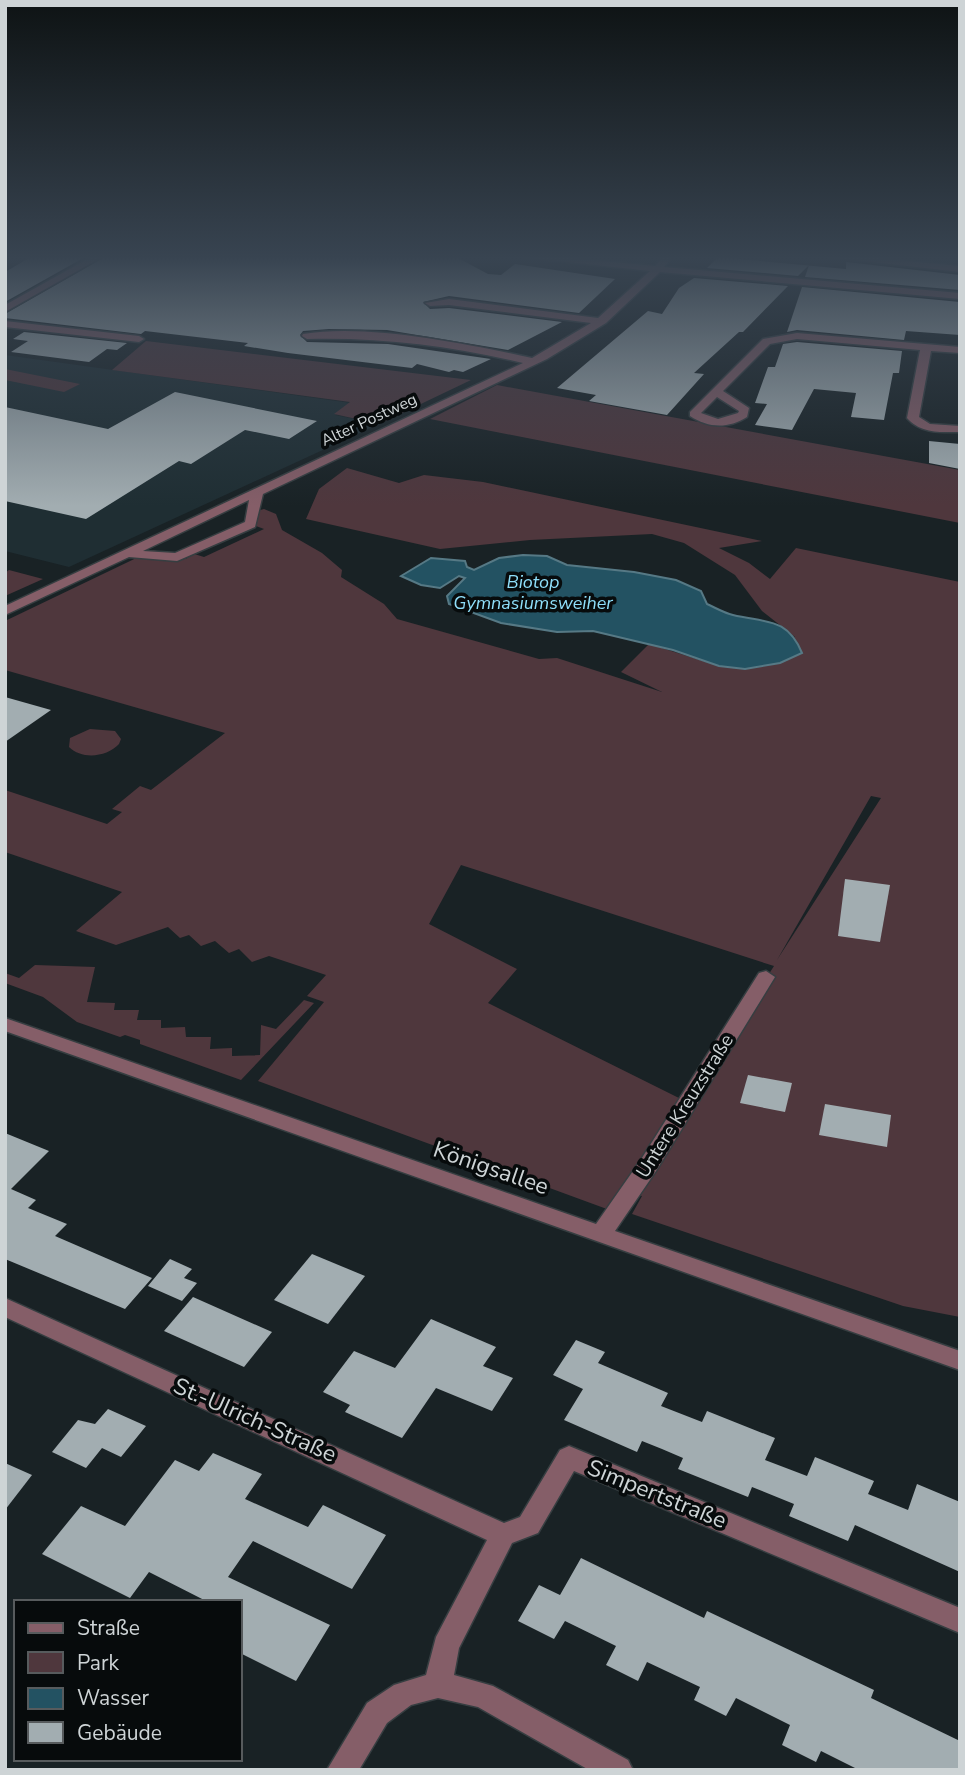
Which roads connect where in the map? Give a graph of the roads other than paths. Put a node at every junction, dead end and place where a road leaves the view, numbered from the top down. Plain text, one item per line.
1 (397, 340) edge
2 (575, 340) edge
3 (771, 340) edge
4 (842, 340) edge
5 (926, 347) junction
6 (960, 350) edge
7 (534, 362) junction
8 (717, 392) dead end
9 (960, 429) edge
10 (257, 493) junction
11 (127, 554) junction
12 (5, 611) edge
13 (766, 977) dead end
14 (5, 1024) edge
15 (601, 1234) junction
16 (5, 1307) edge
17 (960, 1361) edge
18 (503, 1535) junction
19 (959, 1619) edge
20 (438, 1685) junction
21 (342, 1770) edge
22 (618, 1770) edge

1 - 7 street
2 - 7 street, Alter Postweg
3 - 8 street
4 - 5 street
5 - 6 street
5 - 9 street
7 - 10 street, Alter Postweg
10 - 11 street, Alter Postweg
10 - 11 street, Alter Postweg
11 - 12 street, Alter Postweg
13 - 15 street, Untere Kreuzstraße
14 - 15 street, Königsallee
15 - 17 street, Königsallee
16 - 18 street, St.-Ulrich-Straße
18 - 19 street, Simpertstraße
18 - 20 street
20 - 21 street
20 - 22 street

